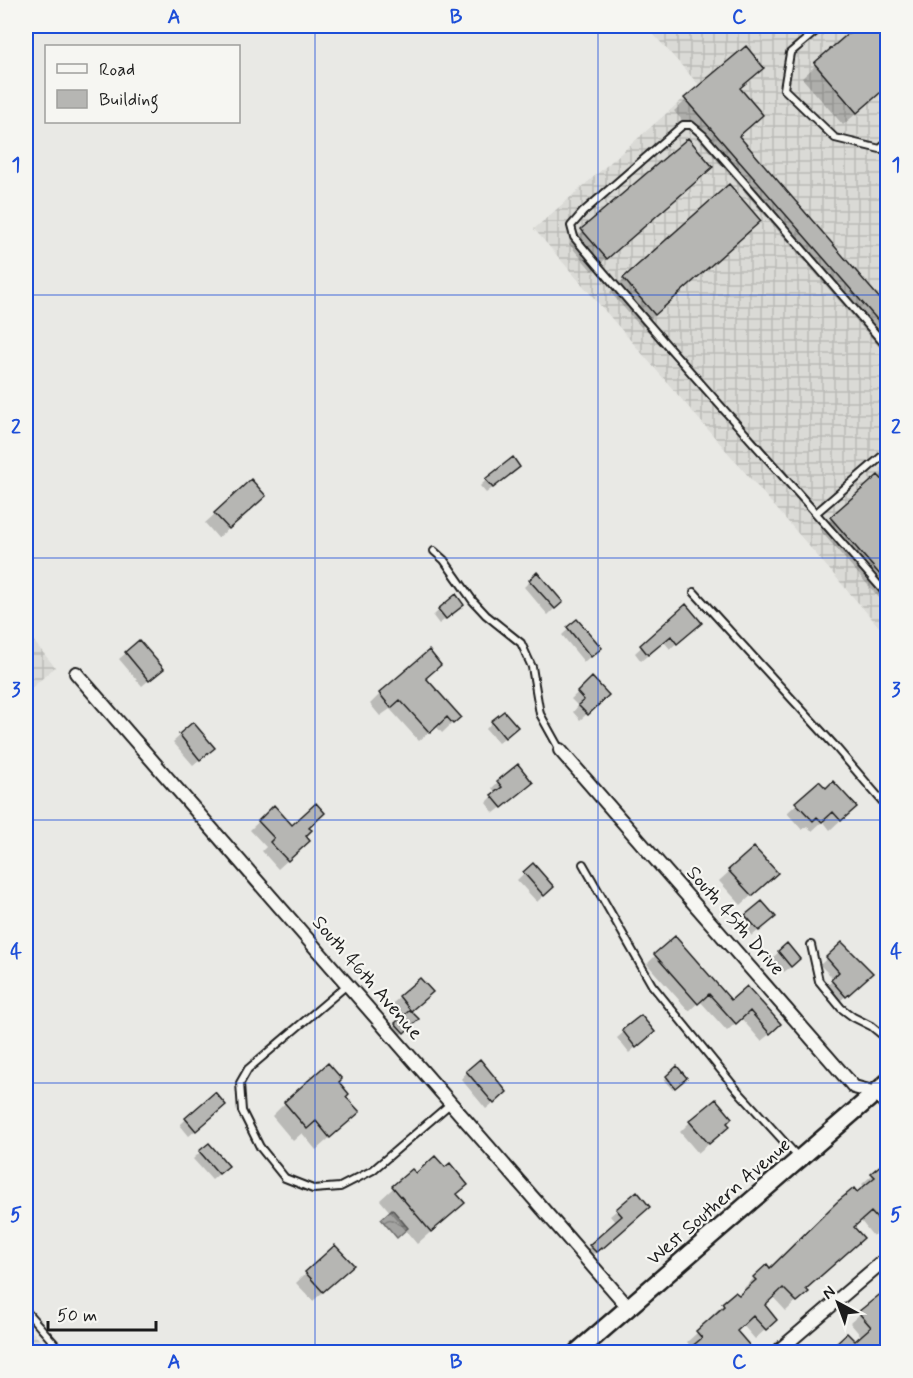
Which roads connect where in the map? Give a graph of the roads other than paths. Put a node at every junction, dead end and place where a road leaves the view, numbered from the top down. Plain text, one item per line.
1 (822, 26) edge
2 (888, 142) edge
3 (888, 348) edge
4 (888, 451) edge
5 (816, 513) junction
6 (434, 551) dead end
7 (694, 592) dead end
8 (888, 596) edge
9 (76, 673) dead end
10 (560, 750) joint
11 (888, 808) edge
12 (583, 864) dead end
13 (811, 945) dead end
14 (347, 984) junction
15 (888, 1040) edge
16 (882, 1087) edge
17 (450, 1104) junction
18 (888, 1106) edge
19 (799, 1159) junction
20 (888, 1257) edge
21 (629, 1308) junction
22 (26, 1311) edge
23 (62, 1353) edge
24 (577, 1353) edge
25 (777, 1353) edge

1 - 2 lane
3 - 5 lane
4 - 5 lane
5 - 8 lane
6 - 10 lane
7 - 11 lane
9 - 14 street, South 46th Avenue
10 - 16 street, South 45th Drive
12 - 19 lane
13 - 15 lane
14 - 17 street, South 46th Avenue
14 - 17 lane
16 - 18 street, South 45th Drive
16 - 19 main road, West Southern Avenue
17 - 21 street, South 46th Avenue
19 - 21 main road, West Southern Avenue
20 - 25 street
21 - 24 main road, West Southern Avenue
22 - 23 lane

